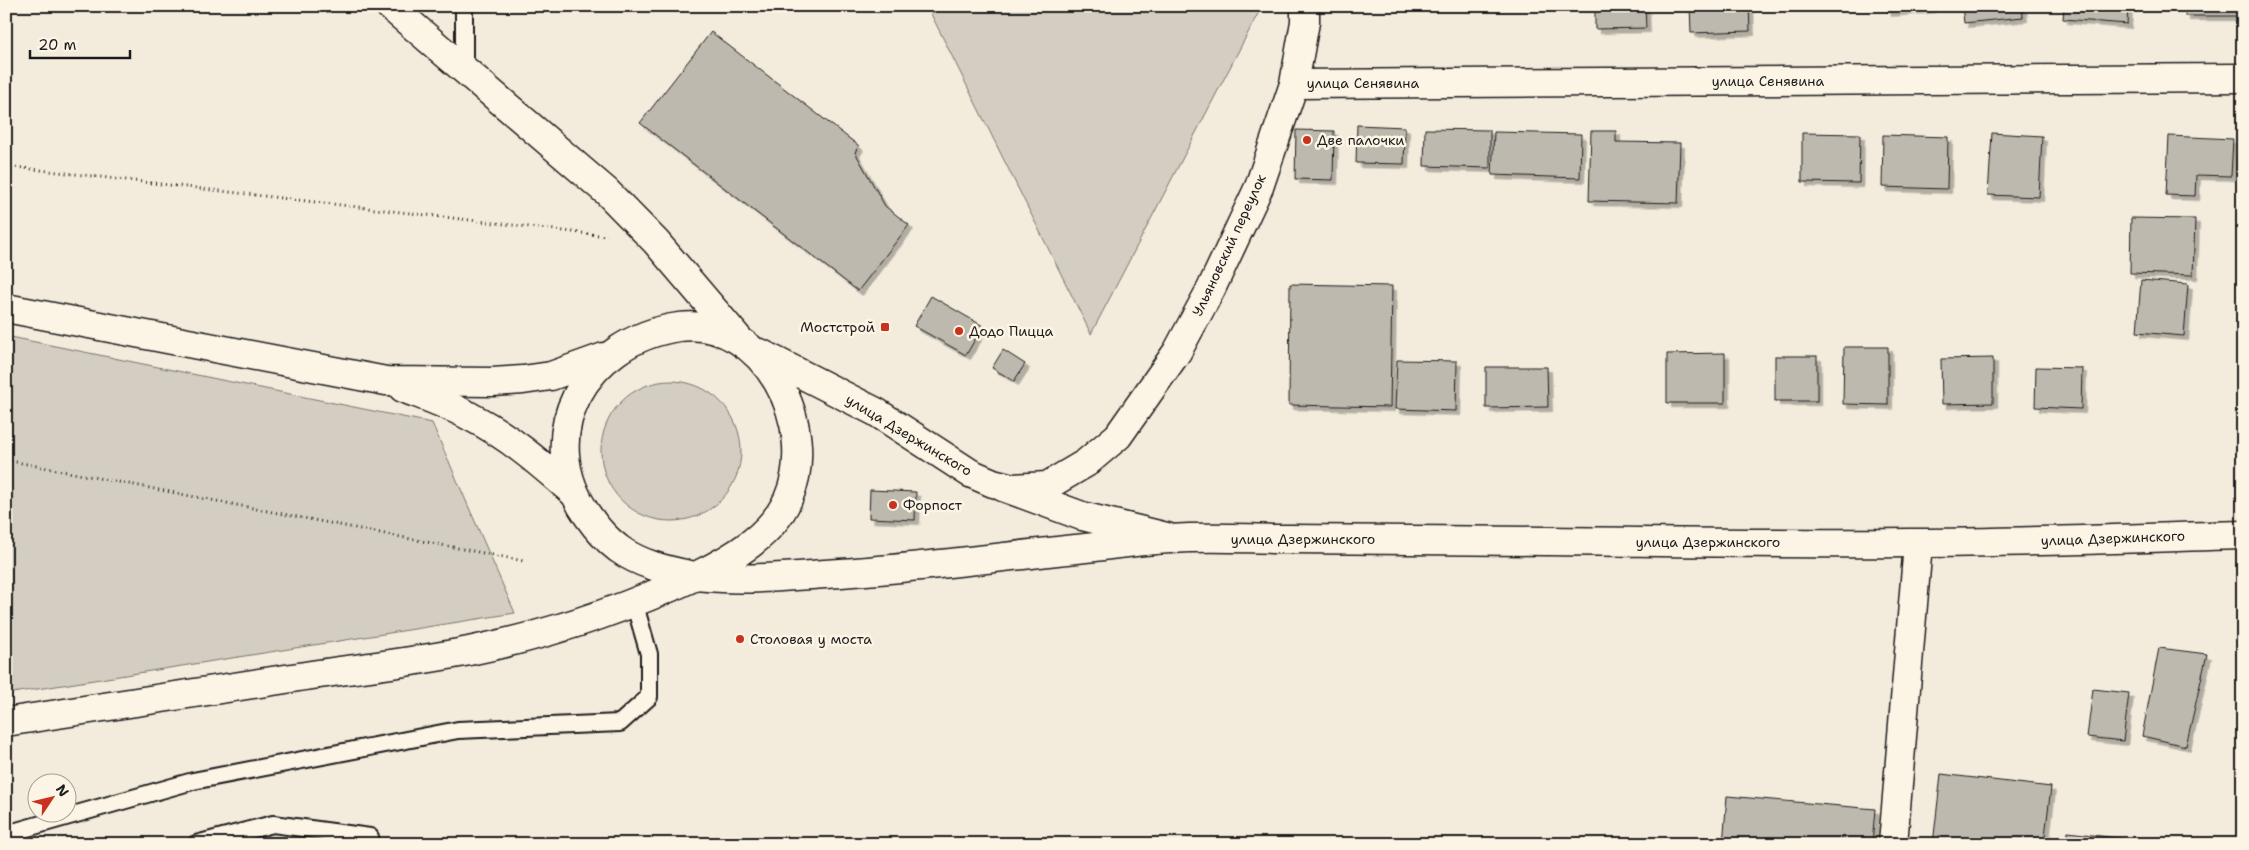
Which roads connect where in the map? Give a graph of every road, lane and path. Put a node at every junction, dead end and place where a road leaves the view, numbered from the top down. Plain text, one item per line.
1 (390, 6) edge
2 (464, 6) edge
3 (1305, 6) edge
4 (464, 69) junction
5 (2243, 78) edge
6 (1294, 84) junction
7 (6, 166) edge
8 (656, 242) junction
9 (6, 308) edge
10 (746, 344) junction
11 (610, 354) junction
12 (386, 381) junction
13 (1118, 436) joint
14 (6, 460) edge
15 (993, 483) junction
16 (575, 494) junction
17 (2243, 535) edge
18 (1174, 538) junction
19 (1918, 544) junction
20 (524, 562) dead end
21 (696, 576) junction
22 (634, 602) junction
23 (6, 722) edge
24 (6, 834) edge
25 (370, 837) dead end
26 (196, 844) edge
27 (1893, 844) edge

1 - 4 main road
2 - 4 lane
3 - 6 main road, Ульяновский переулок
4 - 8 main road
5 - 6 main road, улица Сенявина
6 - 13 main road, Ульяновский переулок
7 - 8 path
8 - 10 main road
9 - 12 main road
10 - 11 main road, улица Дзержинского
10 - 15 main road, улица Дзержинского
10 - 21 main road
11 - 12 main road
11 - 16 main road
12 - 16 main road
13 - 15 main road, улица Дзержинского
14 - 20 path
15 - 18 main road
16 - 21 main road
17 - 19 main road, улица Дзержинского
18 - 19 main road, улица Дзержинского
18 - 21 main road
19 - 27 main road
21 - 22 main road
22 - 23 main road
22 - 24 lane
25 - 26 lane

